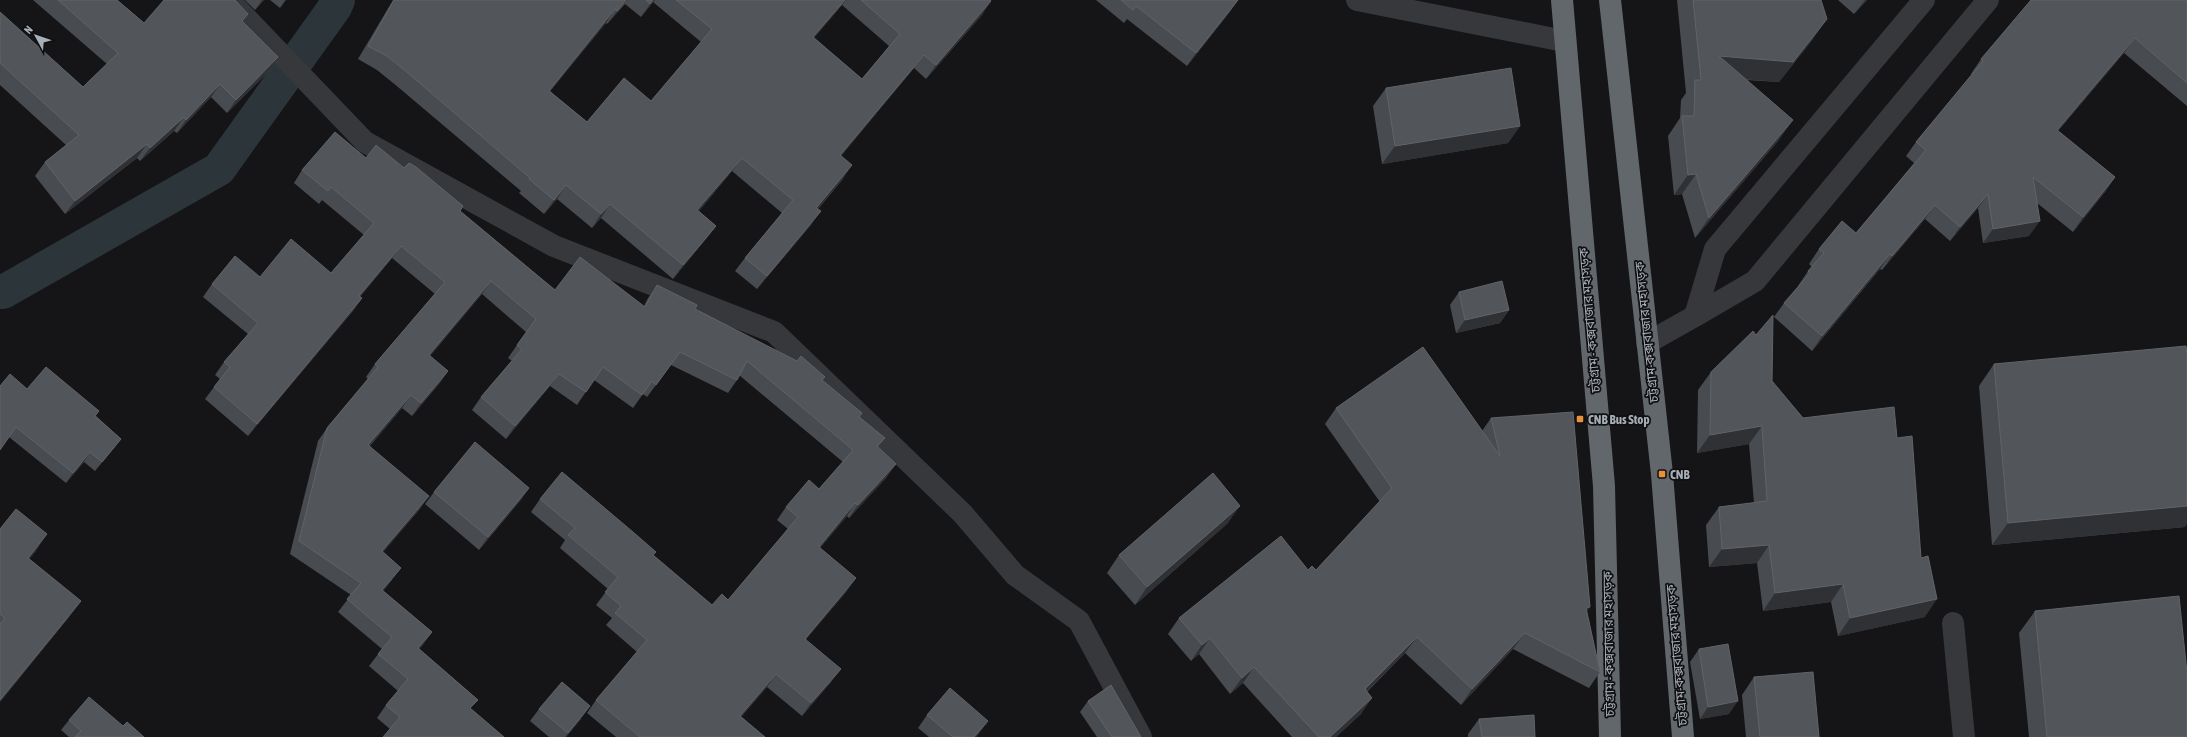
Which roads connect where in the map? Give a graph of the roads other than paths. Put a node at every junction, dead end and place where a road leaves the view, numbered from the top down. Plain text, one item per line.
1 (229, 0) edge
2 (1357, 0) edge
3 (1562, 0) edge
4 (1610, 0) edge
5 (1924, 0) edge
6 (1988, 0) edge
7 (1564, 41) junction
8 (1695, 316) junction
9 (1647, 344) junction
10 (1953, 623) dead end
11 (1141, 737) edge
12 (1610, 737) edge
13 (1683, 737) edge
14 (1964, 737) edge

1 - 11 street
2 - 7 street
3 - 7 highway, চট্টগ্রাম - কক্সবাজার মহাসড়ক
4 - 9 highway, চট্টগ্রাম-কক্সবাজার মহাসড়ক
5 - 8 street
6 - 8 street
7 - 12 highway, চট্টগ্রাম - কক্সবাজার মহাসড়ক
8 - 9 street
9 - 13 highway, চট্টগ্রাম-কক্সবাজার মহাসড়ক
10 - 14 street

